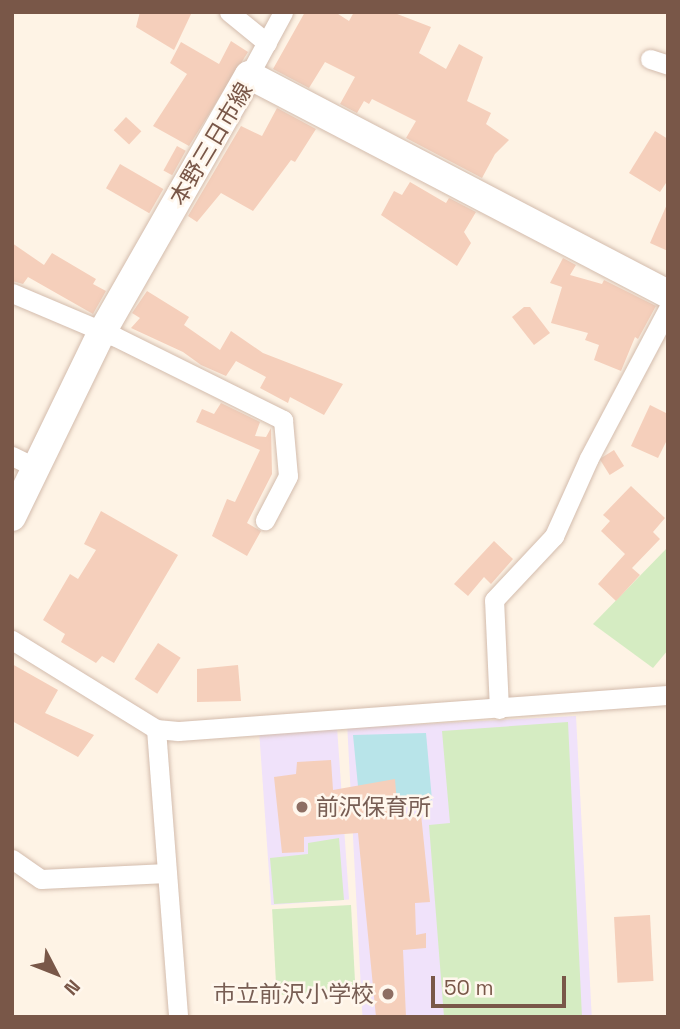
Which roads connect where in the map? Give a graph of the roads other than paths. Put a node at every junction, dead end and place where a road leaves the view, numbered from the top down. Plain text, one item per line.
1 (229, 12) edge
2 (283, 12) edge
3 (267, 43) junction
4 (249, 75) junction
5 (12, 293) edge
6 (668, 294) edge
7 (668, 309) edge
8 (101, 334) junction
9 (24, 462) edge
10 (12, 517) edge
11 (265, 520) dead end
12 (12, 640) edge
13 (668, 695) edge
14 (499, 709) junction
15 (156, 729) junction
16 (12, 859) edge
17 (167, 873) junction
18 (178, 1017) edge

1 - 3 street
2 - 3 street
3 - 4 street
4 - 6 main road, 本野三日市線
4 - 8 main road, 本野三日市線
5 - 8 street
7 - 14 street
8 - 9 main road, 本野三日市線
8 - 11 street
9 - 10 main road, 本野三日市線
12 - 15 street
13 - 14 street
14 - 15 street
15 - 17 street
16 - 17 street
17 - 18 street

